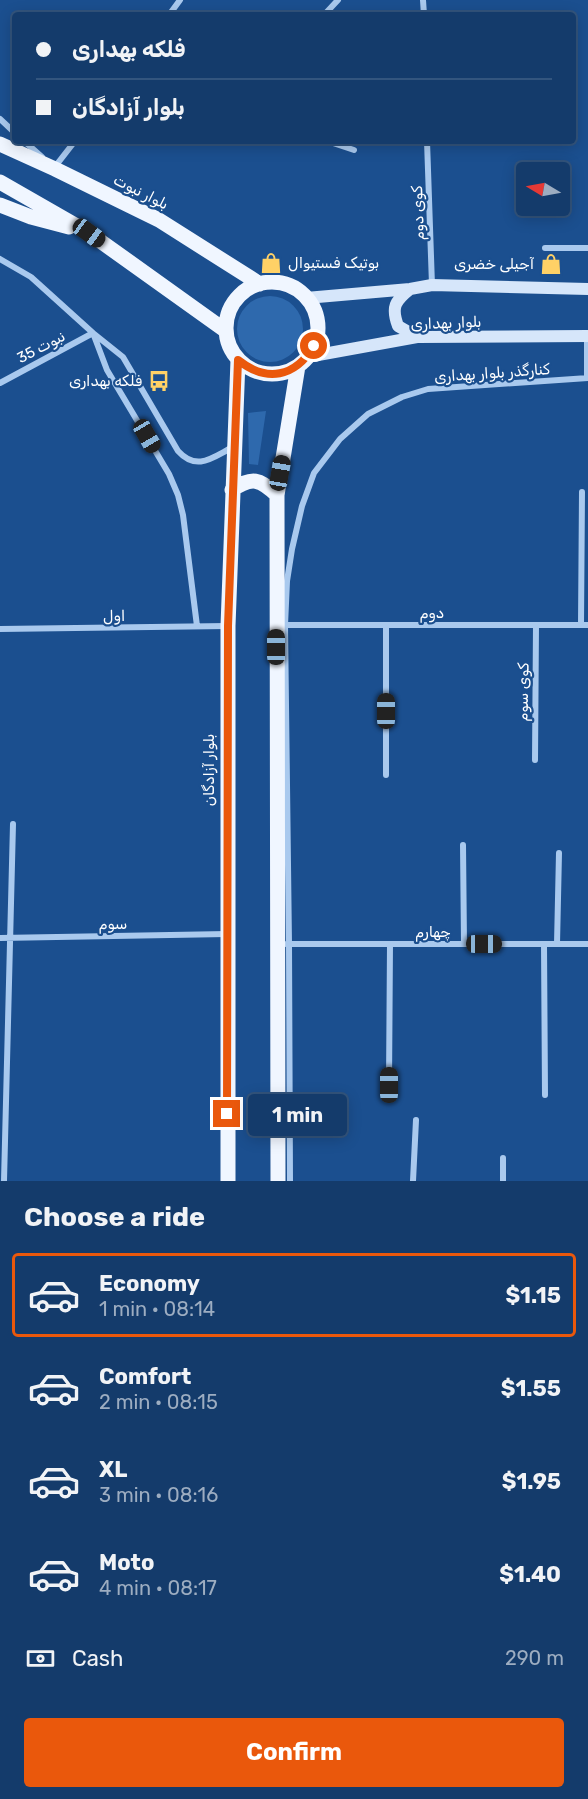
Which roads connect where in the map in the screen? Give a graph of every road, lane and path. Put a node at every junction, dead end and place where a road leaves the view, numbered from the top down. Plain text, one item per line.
1 (338, 0) edge
2 (327, 12) edge
3 (0, 119) edge
4 (12, 130) edge
5 (0, 144) edge
6 (27, 144) edge
7 (73, 144) edge
8 (336, 144) edge
9 (428, 144) edge
10 (354, 150) dead end
11 (55, 169) junction
12 (0, 182) edge
13 (0, 205) edge
14 (89, 233) junction
15 (545, 248) dead end
16 (588, 248) edge
17 (0, 259) edge
18 (260, 284) junction
19 (432, 285) junction
20 (410, 289) junction
21 (588, 289) edge
22 (306, 298) junction
23 (226, 331) junction
24 (93, 333) junction
25 (587, 336) edge
26 (417, 337) junction
27 (238, 360) junction
28 (303, 361) junction
29 (588, 378) edge
30 (0, 383) edge
31 (234, 446) junction
32 (232, 490) junction
33 (582, 492) dead end
34 (276, 495) junction
35 (585, 624) edge
36 (280, 625) junction
37 (386, 625) junction
38 (536, 625) junction
39 (197, 626) junction
40 (228, 626) junction
41 (0, 629) edge
42 (535, 760) dead end
43 (386, 775) dead end
44 (13, 824) dead end
45 (464, 845) dead end
46 (559, 853) dead end
47 (227, 934) junction
48 (9, 937) junction
49 (0, 938) edge
50 (283, 944) junction
51 (390, 944) junction
52 (464, 944) junction
53 (544, 944) junction
54 (557, 944) junction
55 (588, 944) edge
56 (389, 1085) dead end
57 (545, 1095) dead end
58 (416, 1120) dead end
59 (503, 1158) dead end
60 (3, 1176) edge
61 (228, 1181) edge
62 (278, 1181) edge
63 (290, 1181) edge
64 (413, 1181) edge
65 (503, 1181) edge

1 - 2 street
3 - 4 street
5 - 11 main road, بلوار نبوت
6 - 11 street
7 - 11 street
8 - 10 street
9 - 19 street, کوی دوم
11 - 18 main road, بلوار نبوت
12 - 14 main road
13 - 14 main road
14 - 23 main road
15 - 16 street
17 - 24 street
18 - 22 main road
18 - 23 main road
19 - 20 main road
19 - 21 main road
20 - 22 main road
20 - 26 main road
22 - 28 main road
23 - 27 main road
24 - 30 street, نبوت 35
24 - 31 street
24 - 39 street
25 - 26 main road, بلوار بهداری
25 - 29 street
26 - 28 main road, بلوار بهداری
27 - 28 main road
27 - 31 main road, بلوار آزادگان
28 - 34 main road
29 - 36 street, کنارگذر بلوار بهداری
31 - 32 main road, بلوار آزادگان
32 - 34 main road
32 - 40 main road, بلوار آزادگان
33 - 35 street
34 - 36 main road
35 - 38 street, دوم
36 - 37 street, دوم
36 - 50 main road
37 - 38 street, دوم
37 - 43 street
38 - 42 street, کوی سوم
39 - 40 street, اول
39 - 41 street, اول
40 - 47 main road, بلوار آزادگان
44 - 48 street
45 - 52 street
46 - 54 street
47 - 48 street, سوم
47 - 61 main road, بلوار آزادگان
48 - 49 street, سوم
48 - 60 street
50 - 51 street, چهارم
50 - 62 main road
50 - 63 street
51 - 52 street, چهارم
51 - 56 street
52 - 53 street, چهارم
53 - 54 street, چهارم
53 - 57 street
54 - 55 street, چهارم
58 - 64 street
59 - 65 street

